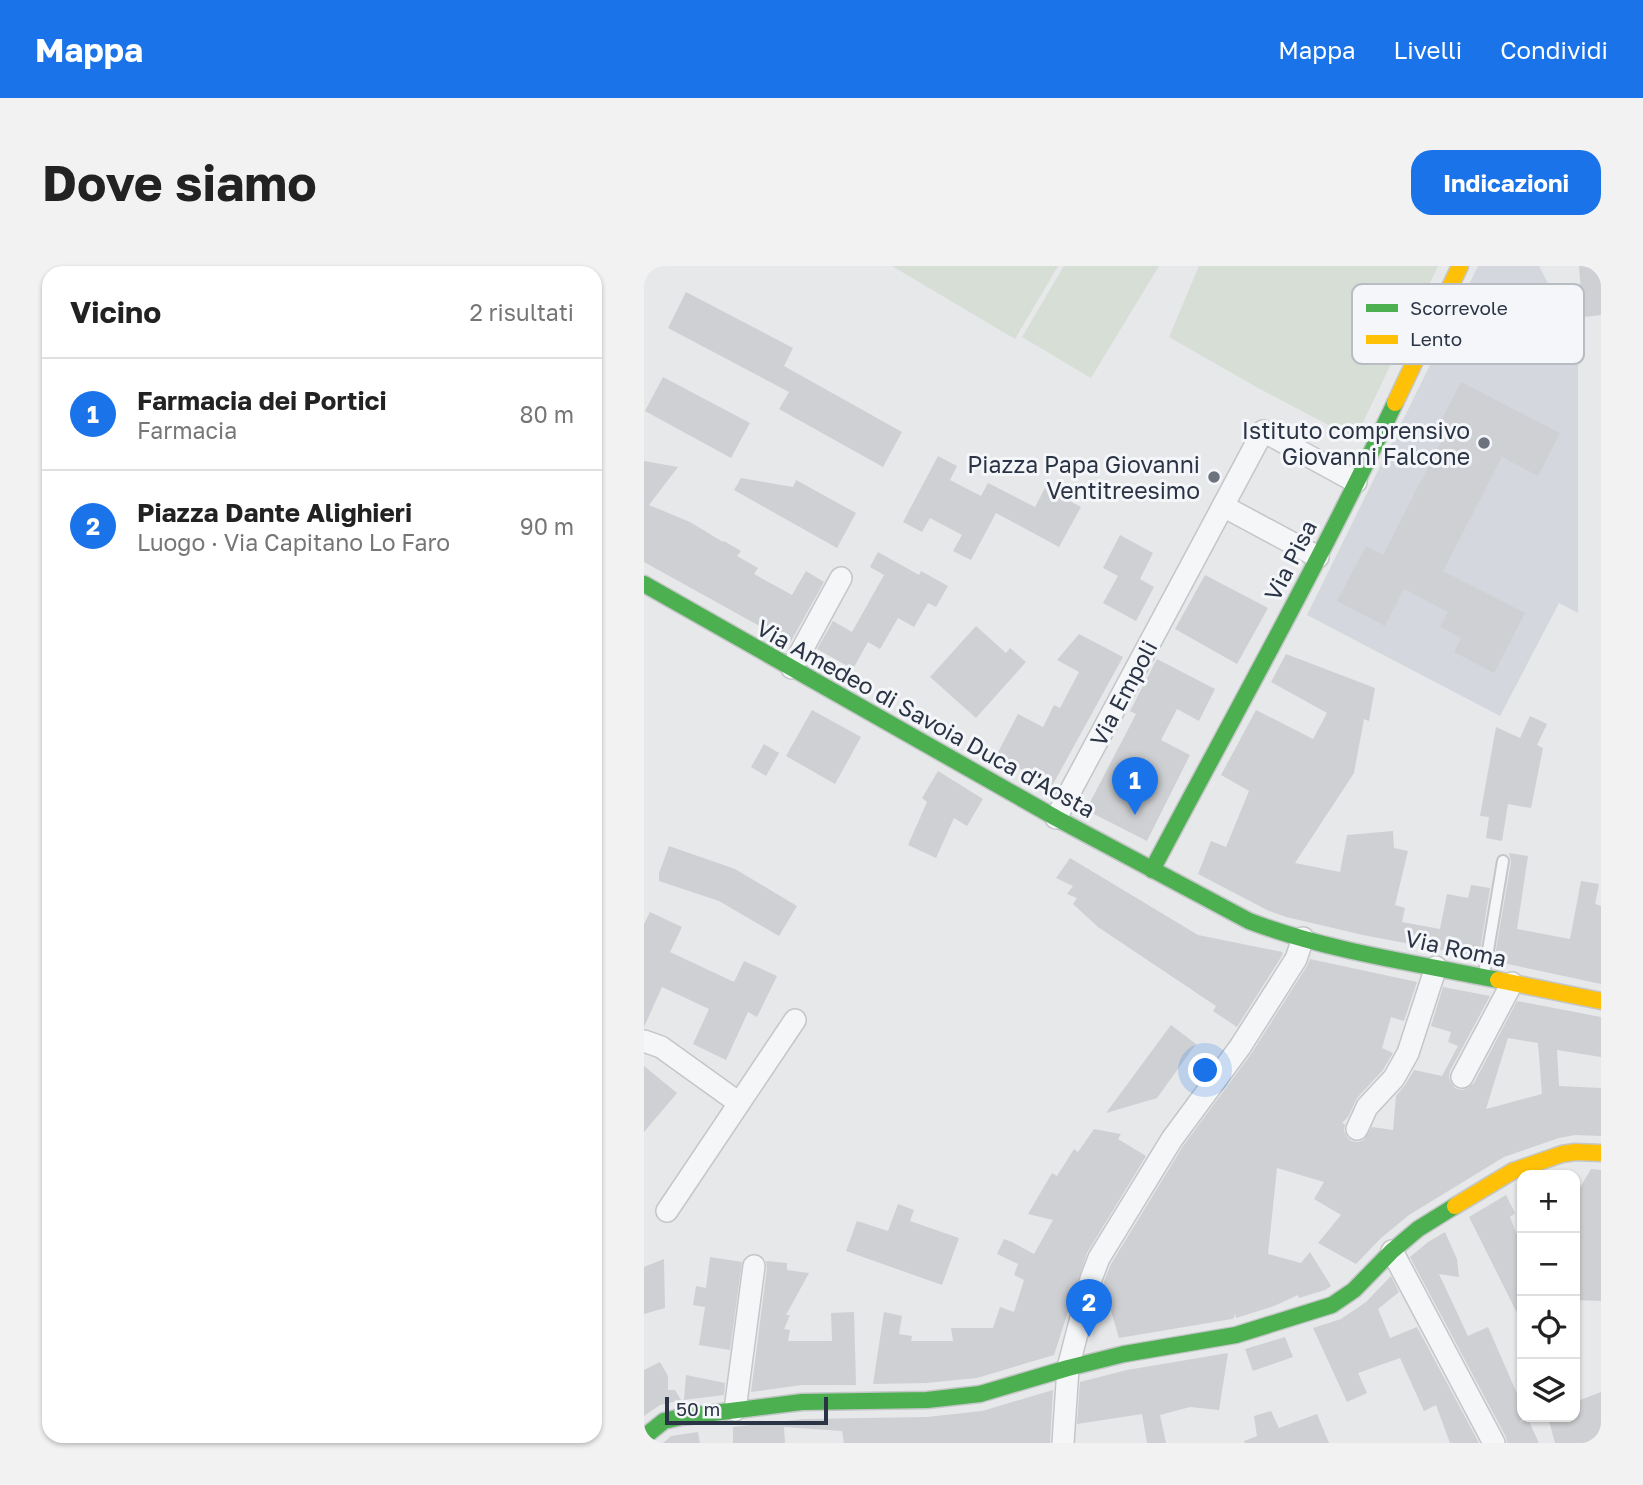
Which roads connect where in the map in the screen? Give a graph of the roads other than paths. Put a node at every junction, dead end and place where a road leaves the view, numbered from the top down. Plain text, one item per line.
1 (1460, 266) edge
2 (1452, 284) edge
3 (1414, 364) edge
4 (1356, 482) junction
5 (1223, 506) junction
6 (1318, 557) junction
7 (841, 578) dead end
8 (644, 584) edge
9 (792, 668) junction
10 (1056, 818) junction
11 (1503, 861) dead end
12 (1152, 870) junction
13 (1303, 938) junction
14 (1436, 967) junction
15 (1484, 977) junction
16 (1512, 983) junction
17 (1601, 1001) edge
18 (795, 1020) dead end
19 (644, 1041) edge
20 (1462, 1077) dead end
21 (739, 1103) junction
22 (1357, 1129) dead end
23 (1601, 1153) edge
24 (667, 1211) dead end
25 (1392, 1251) junction
26 (754, 1266) dead end
27 (1062, 1373) junction
28 (735, 1410) junction
29 (644, 1437) edge
30 (1063, 1443) edge
31 (1494, 1443) edge

1 - 2 street, Via Pisa
3 - 4 street, Via Pisa
4 - 5 street, Via Empoli
4 - 6 street, Via Pisa
5 - 6 street
5 - 10 street, Via Empoli
6 - 12 street, Via Pisa
7 - 9 street
8 - 9 street, Via Amedeo di Savoia Duca d'Aosta
9 - 10 street, Via Amedeo di Savoia Duca d'Aosta
10 - 12 street, Via Amedeo di Savoia Duca d'Aosta
11 - 15 lane
12 - 13 street, Via Amedeo di Savoia Duca d'Aosta
13 - 14 street, Via Roma
13 - 27 street
14 - 15 street, Via Roma
14 - 22 street
15 - 16 street, Via Roma
16 - 17 street, Via Roma
16 - 20 street
18 - 21 street
19 - 21 street
21 - 24 street
23 - 25 street
25 - 27 street
25 - 31 street
26 - 28 street
27 - 28 street
27 - 30 street
28 - 29 street

